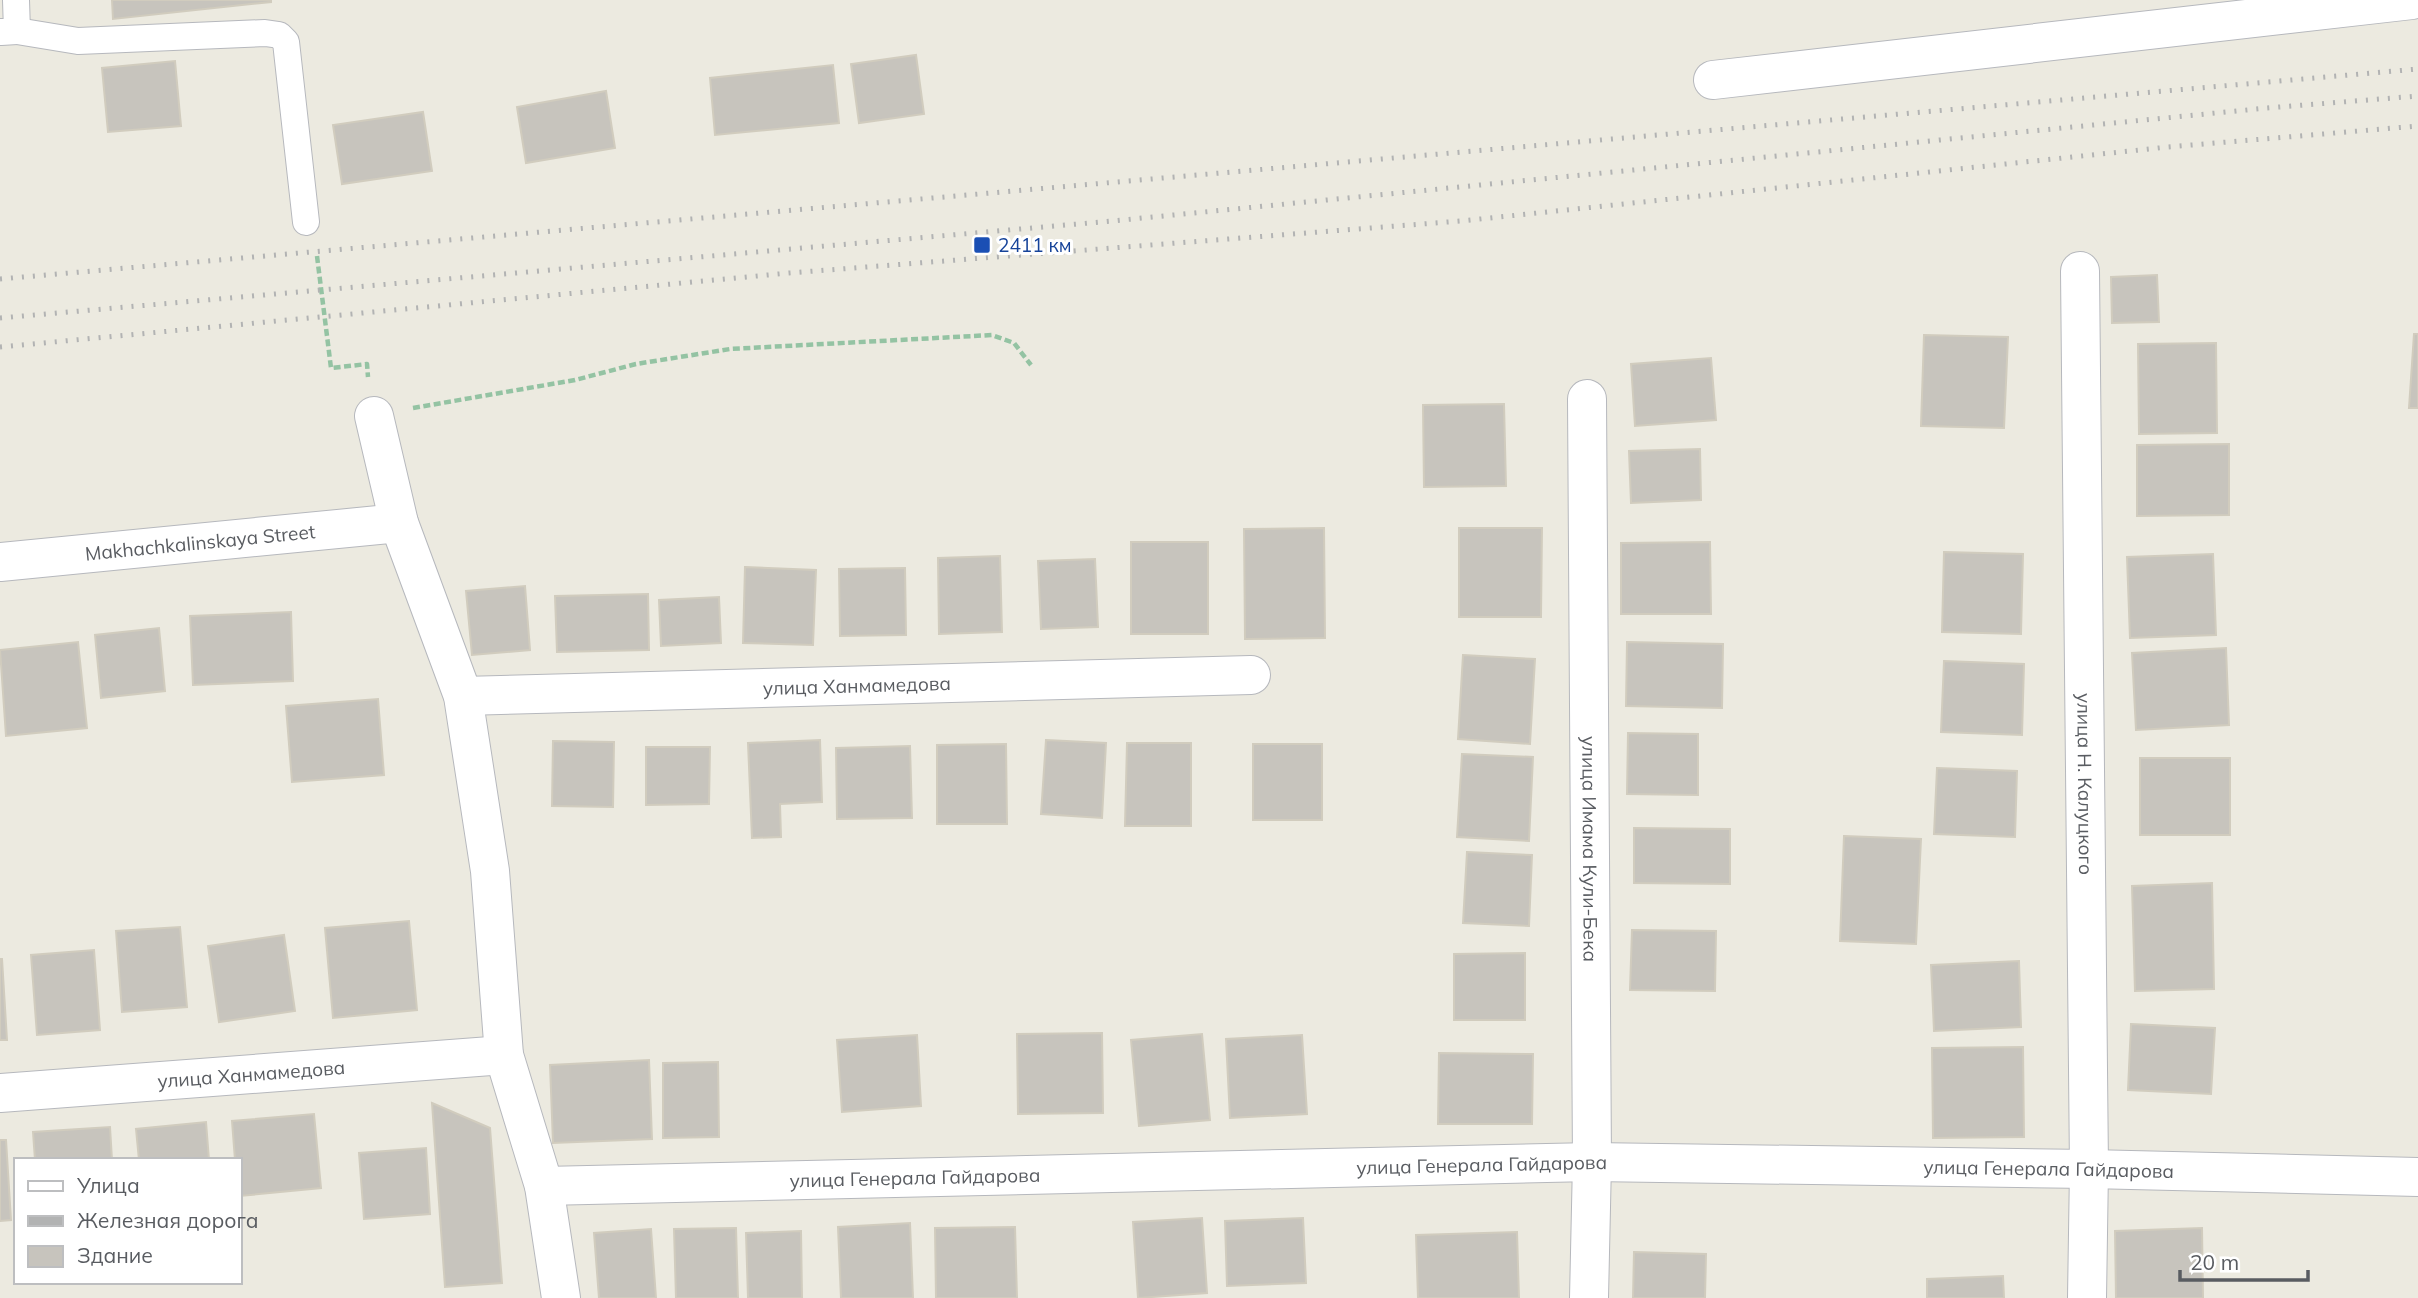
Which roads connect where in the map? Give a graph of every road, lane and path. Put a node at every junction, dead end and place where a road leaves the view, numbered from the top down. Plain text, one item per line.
1 (16, 0) edge
2 (2412, 0) edge
3 (2153, 14) edge
4 (8, 32) edge
5 (1713, 80) dead end
6 (306, 222) joint
7 (2080, 271) dead end
8 (1031, 365) dead end
9 (1587, 399) dead end
10 (374, 415) junction
11 (399, 523) junction
12 (0, 562) edge
13 (1251, 675) dead end
14 (463, 696) junction
15 (504, 1055) junction
16 (0, 1093) edge
17 (1592, 1162) junction
18 (2089, 1169) junction
19 (2418, 1177) edge
20 (544, 1186) junction
21 (561, 1298) edge
22 (1588, 1298) edge
23 (2087, 1298) edge

1 - 4 lane
2 - 3 street
3 - 5 street
4 - 6 lane
6 - 10 path
7 - 18 street, улица Н. Калуцкого
8 - 10 path
9 - 17 street, улица Имама Кули-Бека
10 - 11 street
11 - 12 street, Makhachkalinskaya Street
11 - 14 street
13 - 14 street, улица Ханмамедова
14 - 15 street
15 - 16 street, улица Ханмамедова
15 - 20 street
17 - 18 street, улица Генерала Гайдарова
17 - 20 street, улица Генерала Гайдарова
17 - 22 street, улица Имама Кули-Бека
18 - 19 street, улица Генерала Гайдарова
18 - 23 street, улица Н. Калуцкого
20 - 21 street

